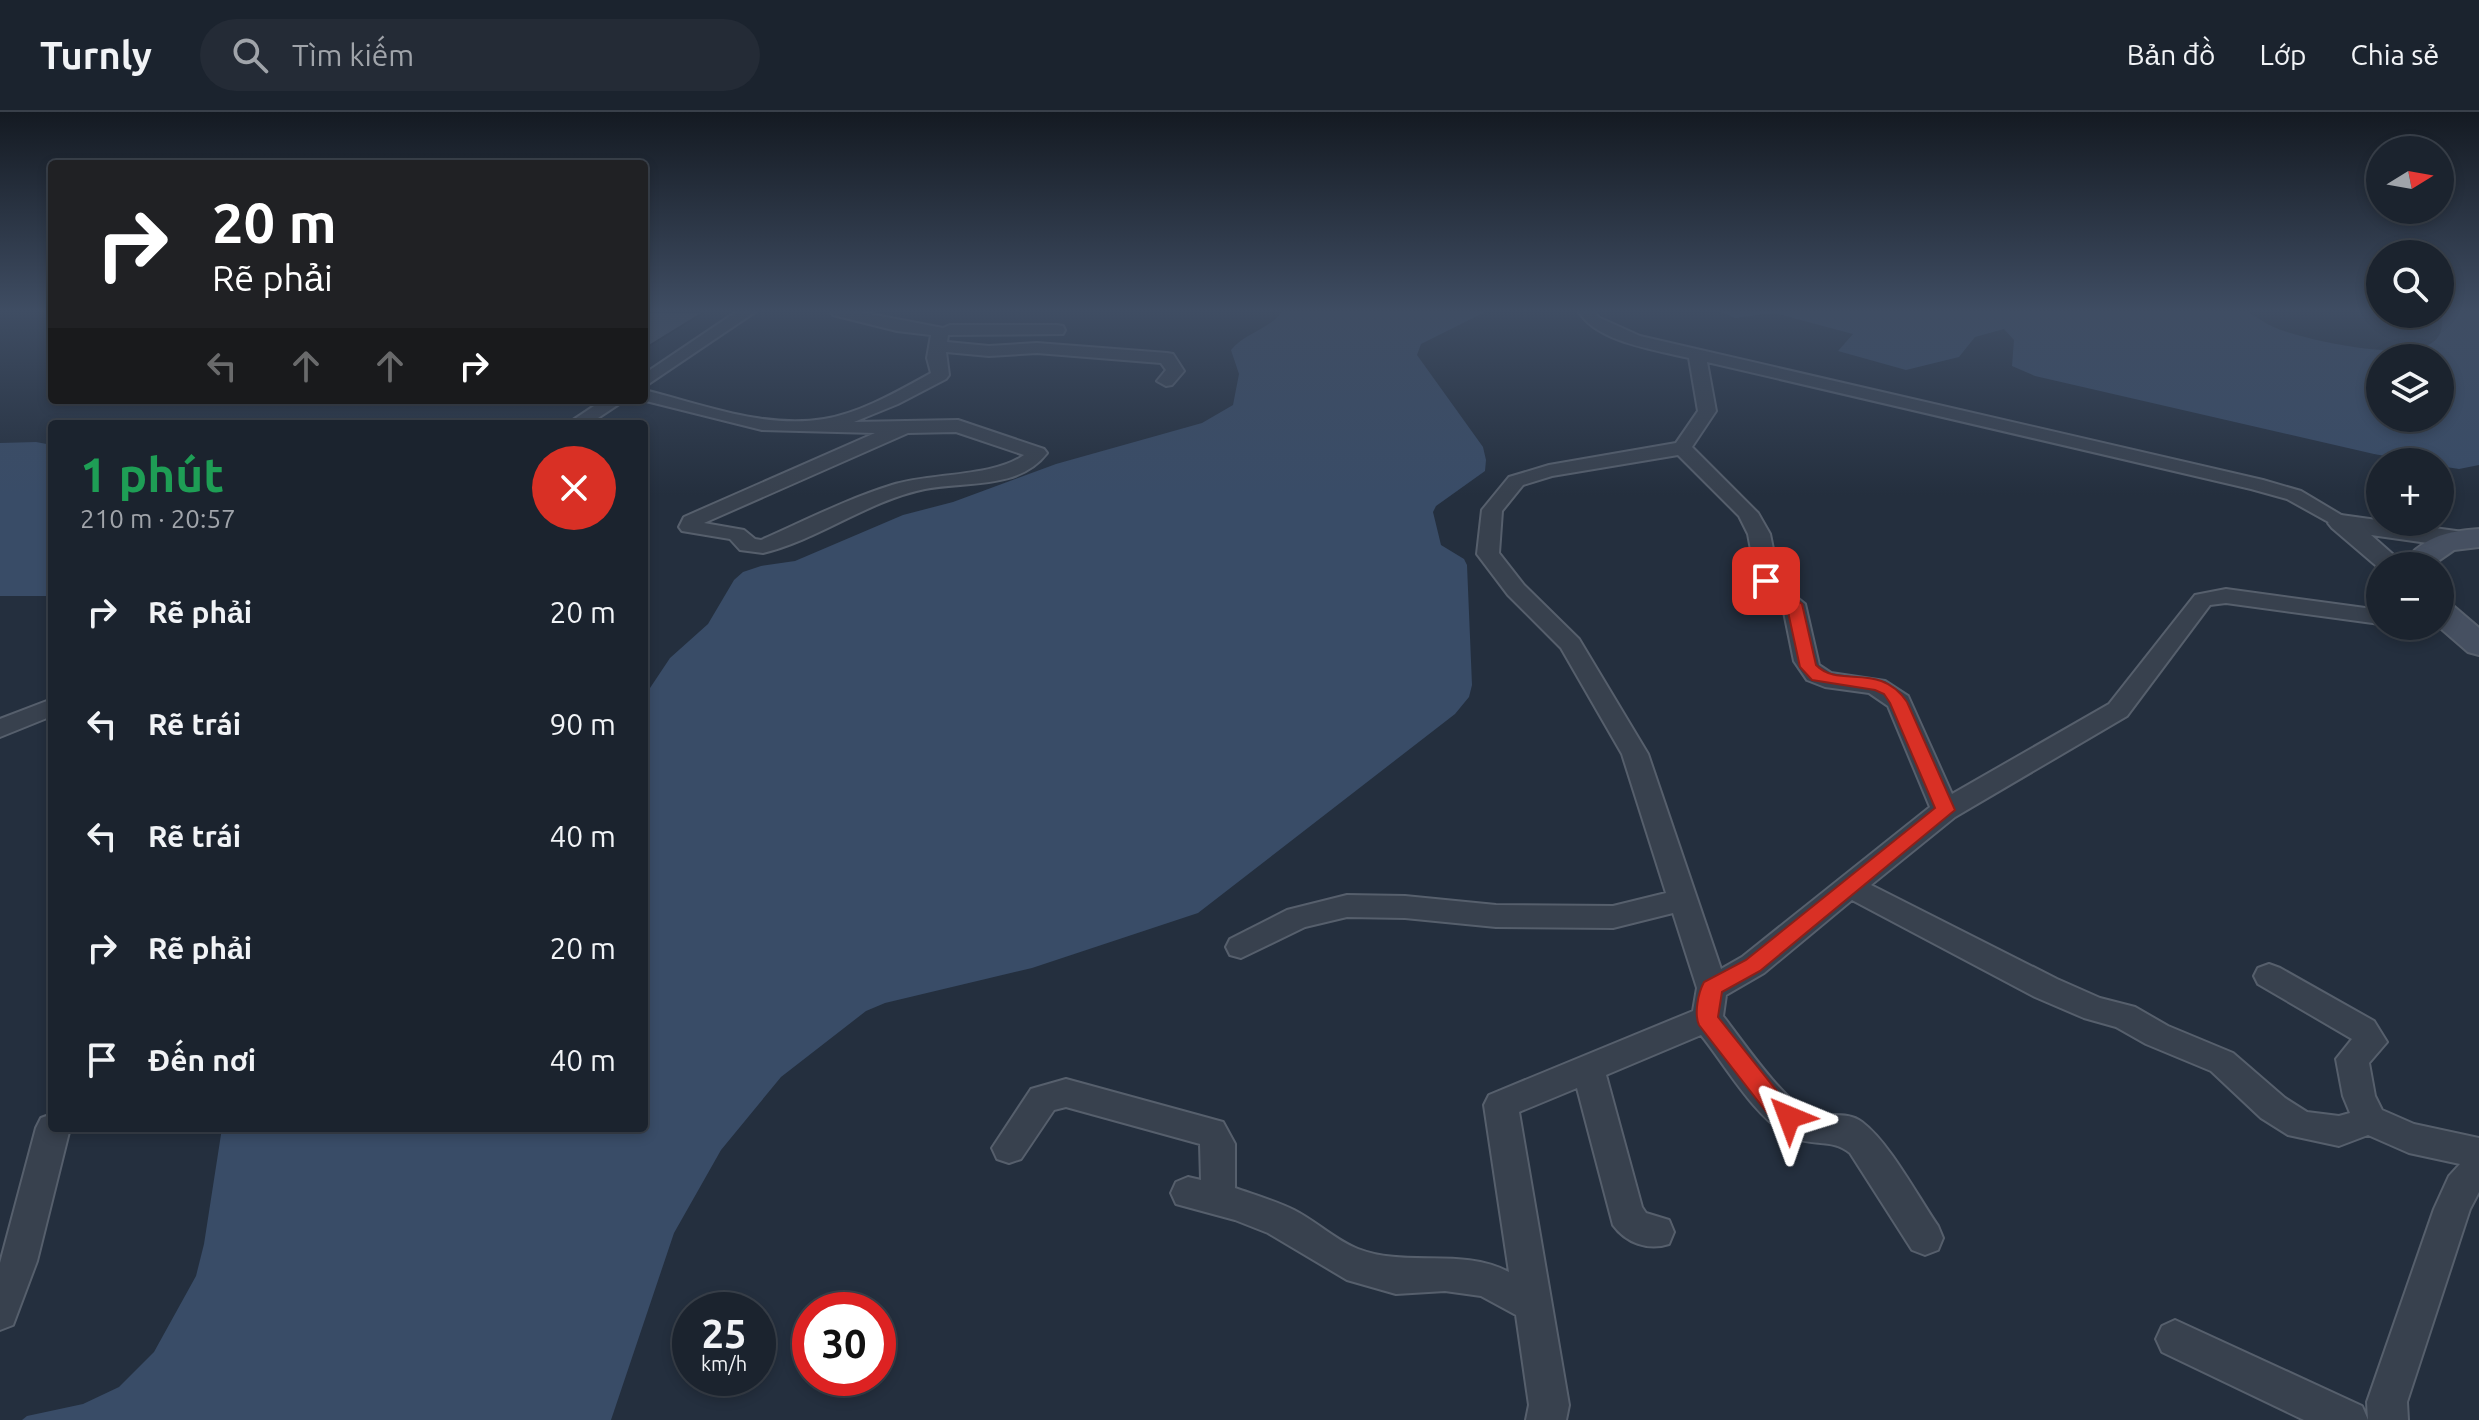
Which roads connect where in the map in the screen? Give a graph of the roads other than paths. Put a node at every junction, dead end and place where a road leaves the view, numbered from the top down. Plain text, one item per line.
1 (940, 373) edge
2 (1173, 373) edge
3 (1700, 373) edge
4 (1779, 373) edge
5 (1166, 381) dead end
6 (648, 396) edge
7 (609, 404) edge
8 (583, 420) edge
9 (818, 425) junction
10 (905, 427) junction
11 (1682, 448) junction
12 (2341, 523) junction
13 (2467, 538) edge
14 (2376, 552) edge
15 (2430, 552) edge
16 (2366, 615) edge
17 (48, 709) edge
18 (0, 729) edge
19 (1945, 810) junction
20 (1851, 887) junction
21 (1683, 900) junction
22 (1241, 947) dead end
23 (2269, 976) dead end
24 (1710, 1003) junction
25 (1588, 1069) junction
26 (2370, 1120) junction
27 (52, 1132) edge
28 (1009, 1148) dead end
29 (2479, 1153) edge
30 (2479, 1168) edge
31 (1656, 1232) dead end
32 (1925, 1238) dead end
33 (1534, 1305) junction
34 (0, 1312) edge
35 (2175, 1339) dead end
36 (1546, 1420) edge
37 (2348, 1420) edge
38 (2388, 1420) edge

1 - 9 street
2 - 5 street
3 - 11 street
4 - 12 street
6 - 9 street
7 - 8 street
9 - 10 street
10 - 10 street
11 - 19 street
11 - 21 street
12 - 13 street
12 - 14 street
13 - 15 main road
16 - 19 street
17 - 18 street
19 - 20 street
20 - 24 street
20 - 26 street
21 - 22 street
21 - 24 street
23 - 26 street
24 - 25 street
24 - 32 street
25 - 31 street
25 - 33 street
26 - 29 street
27 - 34 street
28 - 33 street
30 - 38 street
33 - 36 street
35 - 37 street

